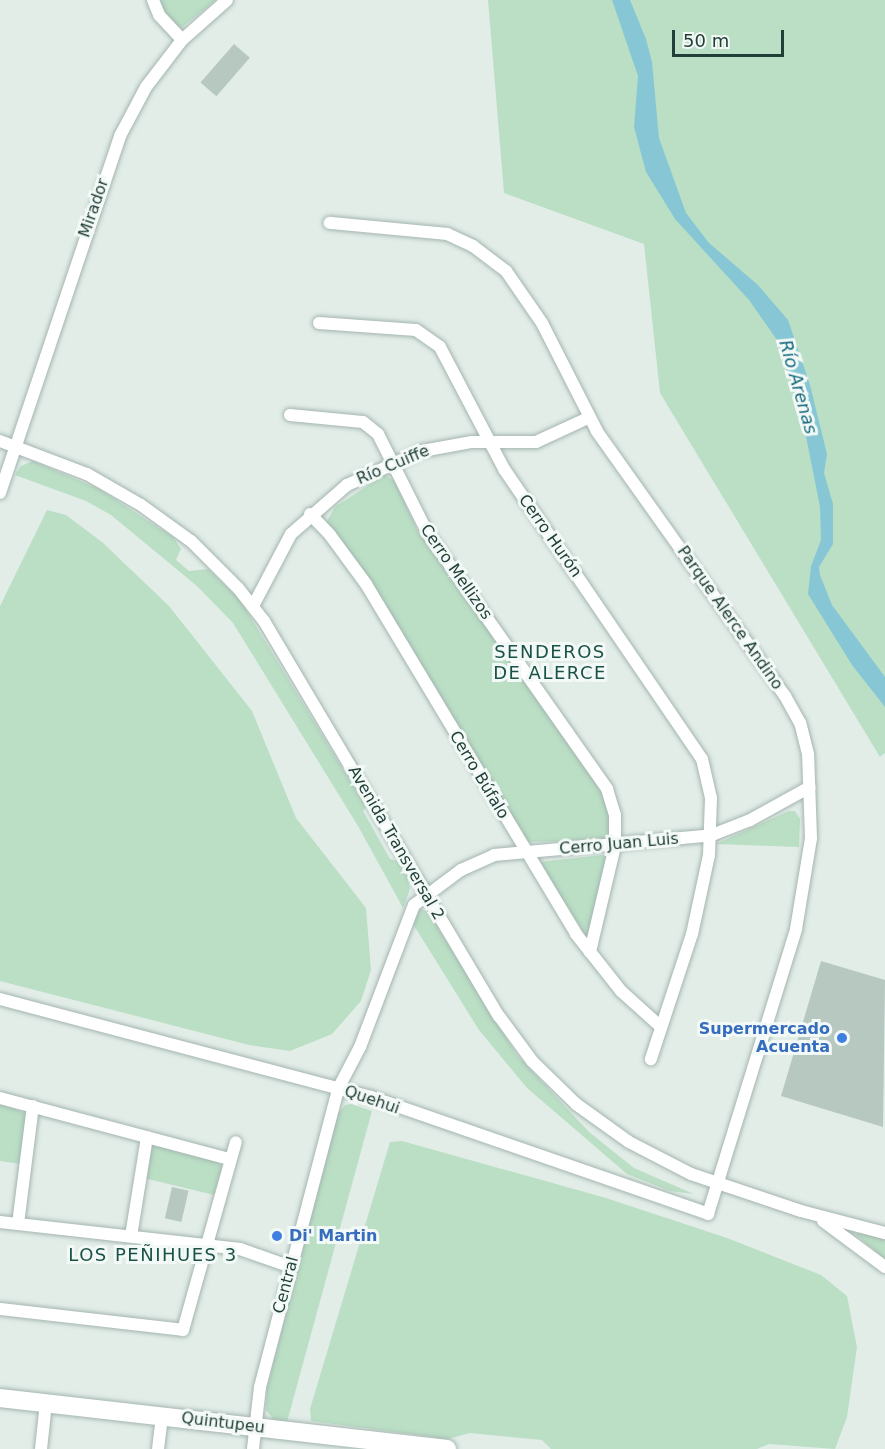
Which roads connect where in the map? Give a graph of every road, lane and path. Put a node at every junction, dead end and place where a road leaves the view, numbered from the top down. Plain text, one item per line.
1 (153, 0) edge
2 (227, 0) edge
3 (182, 40) junction
4 (330, 223) dead end
5 (319, 323) dead end
6 (290, 416) dead end
7 (588, 418) junction
8 (0, 441) edge
9 (489, 441) junction
10 (16, 447) junction
11 (393, 462) junction
12 (0, 493) edge
13 (310, 514) junction
14 (253, 606) junction
15 (810, 787) junction
16 (712, 835) junction
17 (615, 846) junction
18 (525, 851) junction
19 (427, 894) junction
20 (590, 952) junction
21 (0, 999) edge
22 (661, 1027) junction
23 (651, 1059) dead end
24 (338, 1089) junction
25 (0, 1098) edge
26 (33, 1106) junction
27 (147, 1137) junction
28 (236, 1142) dead end
29 (230, 1160) junction
30 (718, 1185) junction
31 (815, 1215) junction
32 (0, 1221) edge
33 (18, 1224) junction
34 (885, 1233) edge
35 (131, 1236) junction
36 (207, 1245) junction
37 (291, 1267) junction
38 (885, 1267) edge
39 (0, 1309) edge
40 (0, 1398) edge
41 (46, 1403) junction
42 (162, 1416) junction
43 (256, 1427) junction
44 (345, 1443) edge
45 (41, 1449) edge
46 (158, 1449) edge
47 (253, 1449) edge
48 (447, 1449) edge

1 - 3 street
2 - 3 street, Mirador
3 - 10 street, Mirador
4 - 7 street, Parque Alerce Andino
5 - 9 street, Cerro Hurón
6 - 11 street, Cerro Mellizos
7 - 9 street, Río Cuiffe
7 - 15 street, Parque Alerce Andino
8 - 10 street, Avenida Transversal 2
9 - 11 street, Río Cuiffe
9 - 16 street, Cerro Hurón
10 - 12 street, Mirador
10 - 14 street, Avenida Transversal 2
11 - 13 street, Río Cuiffe
11 - 17 street, Cerro Mellizos
13 - 14 street, Río Cuiffe
13 - 18 street, Cerro Búfalo
14 - 19 street, Avenida Transversal 2
15 - 16 street, Cerro Juan Luis
15 - 30 street, Parque Alerce Andino
16 - 17 street, Cerro Juan Luis
16 - 22 street, Cerro Hurón
17 - 18 street, Cerro Juan Luis
17 - 20 street, Cerro Mellizos
18 - 19 street, Cerro Juan Luis
18 - 20 street, Cerro Búfalo
19 - 24 street, Central
19 - 30 street, Avenida Transversal 2
20 - 22 street, Cerro Búfalo
21 - 24 street, Quehui
22 - 23 street, Cerro Hurón
24 - 30 street, Quehui
24 - 37 street, Central
25 - 26 street
26 - 27 street
26 - 33 street
27 - 29 street
27 - 35 street
28 - 29 street
29 - 36 street
30 - 31 street, Avenida Transversal 2
31 - 34 street, Avenida Transversal 2
31 - 38 street, Avenida Transversal 2
32 - 33 street
33 - 35 street
35 - 36 street
36 - 37 street
36 - 39 street
37 - 43 street, Central
40 - 41 street, Quintupeu
41 - 42 street, Quintupeu
41 - 45 street
42 - 43 street, Quintupeu
42 - 46 street
43 - 44 street, Quintupeu
43 - 47 street, Central
44 - 48 street, Quintupeu

